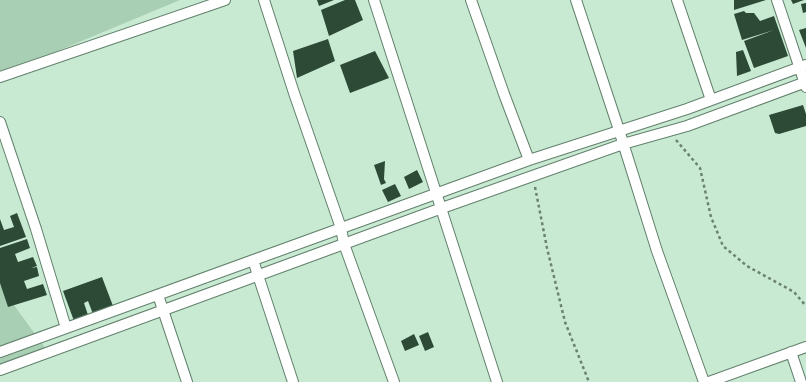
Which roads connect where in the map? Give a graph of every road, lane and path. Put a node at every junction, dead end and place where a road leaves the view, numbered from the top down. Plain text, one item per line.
1 (225, 0) edge
2 (264, 0) edge
3 (374, 0) edge
4 (471, 0) edge
5 (576, 0) edge
6 (678, 0) edge
7 (777, 0) edge
8 (802, 66) edge
9 (0, 77) edge
10 (805, 84) edge
11 (711, 100) junction
12 (0, 122) edge
13 (619, 130) junction
14 (668, 131) junction
15 (623, 144) junction
16 (529, 160) junction
17 (532, 176) junction
18 (437, 193) junction
19 (442, 208) junction
20 (340, 228) junction
21 (344, 244) junction
22 (252, 260) junction
23 (258, 275) junction
24 (158, 295) junction
25 (806, 306) edge
26 (164, 310) junction
27 (66, 328) junction
28 (806, 347) edge
29 (0, 352) edge
30 (791, 352) junction
31 (0, 370) edge
32 (187, 382) edge
33 (293, 382) edge
34 (394, 382) edge
35 (497, 382) edge
36 (589, 382) edge
37 (704, 382) edge
38 (709, 382) edge
39 (801, 382) edge

1 - 9 street
2 - 20 street
3 - 18 street
4 - 16 street
5 - 13 street
6 - 11 street
7 - 8 street
8 - 10 street
8 - 11 street
10 - 14 street
11 - 13 street
12 - 27 street
13 - 15 street
13 - 16 street
14 - 15 street
14 - 25 path
15 - 17 street
15 - 37 street
16 - 18 street
17 - 19 street
17 - 36 path
18 - 19 street
18 - 20 street
19 - 21 street
19 - 35 street
20 - 21 street
20 - 22 street
21 - 23 street
21 - 34 street
22 - 23 street
22 - 24 street
23 - 26 street
23 - 33 street
24 - 26 street
24 - 27 street
26 - 31 street
26 - 32 street
27 - 29 street
28 - 30 street
30 - 38 street
30 - 39 street

